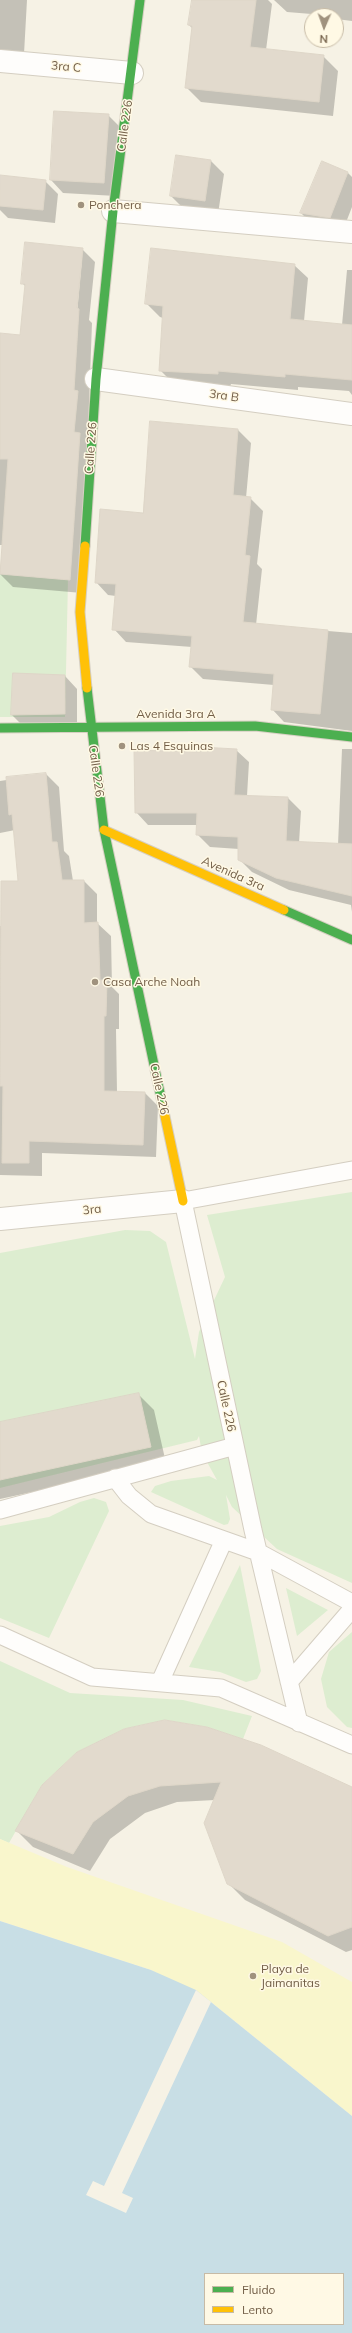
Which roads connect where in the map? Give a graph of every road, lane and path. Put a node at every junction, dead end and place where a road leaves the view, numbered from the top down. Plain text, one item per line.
1 (140, 0) edge
2 (0, 61) edge
3 (132, 73) junction
4 (113, 211) junction
5 (352, 232) edge
6 (96, 379) junction
7 (352, 414) edge
8 (90, 726) junction
9 (0, 728) edge
10 (352, 737) edge
11 (104, 830) junction
12 (352, 940) edge
13 (352, 1170) edge
14 (183, 1200) junction
15 (0, 1219) edge
16 (235, 1446) junction
17 (115, 1478) junction
18 (0, 1510) edge
19 (224, 1540) junction
20 (258, 1552) junction
21 (352, 1603) edge
22 (352, 1609) edge
23 (0, 1635) edge
24 (160, 1682) junction
25 (289, 1682) junction
26 (299, 1723) junction
27 (352, 1745) edge

1 - 3 street, Calle 226
2 - 3 street, 3ra C
3 - 4 street, Calle 226
4 - 5 street
4 - 6 street, Calle 226
6 - 7 street, 3ra B
6 - 8 street, Calle 226
8 - 9 street, Avenida 3ra A
8 - 10 street, Avenida 3ra A
8 - 11 street, Calle 226
11 - 12 street, Avenida 3ra
11 - 14 street, Calle 226
13 - 14 lane
14 - 15 street, 3ra
14 - 16 lane, Calle 226
16 - 17 lane
16 - 20 lane, Calle 226
17 - 18 lane
17 - 19 lane
19 - 20 lane
19 - 24 lane
20 - 21 lane
20 - 25 lane, Calle 226
22 - 25 lane
23 - 24 lane
24 - 26 lane
25 - 26 lane, Calle 226
26 - 27 lane

